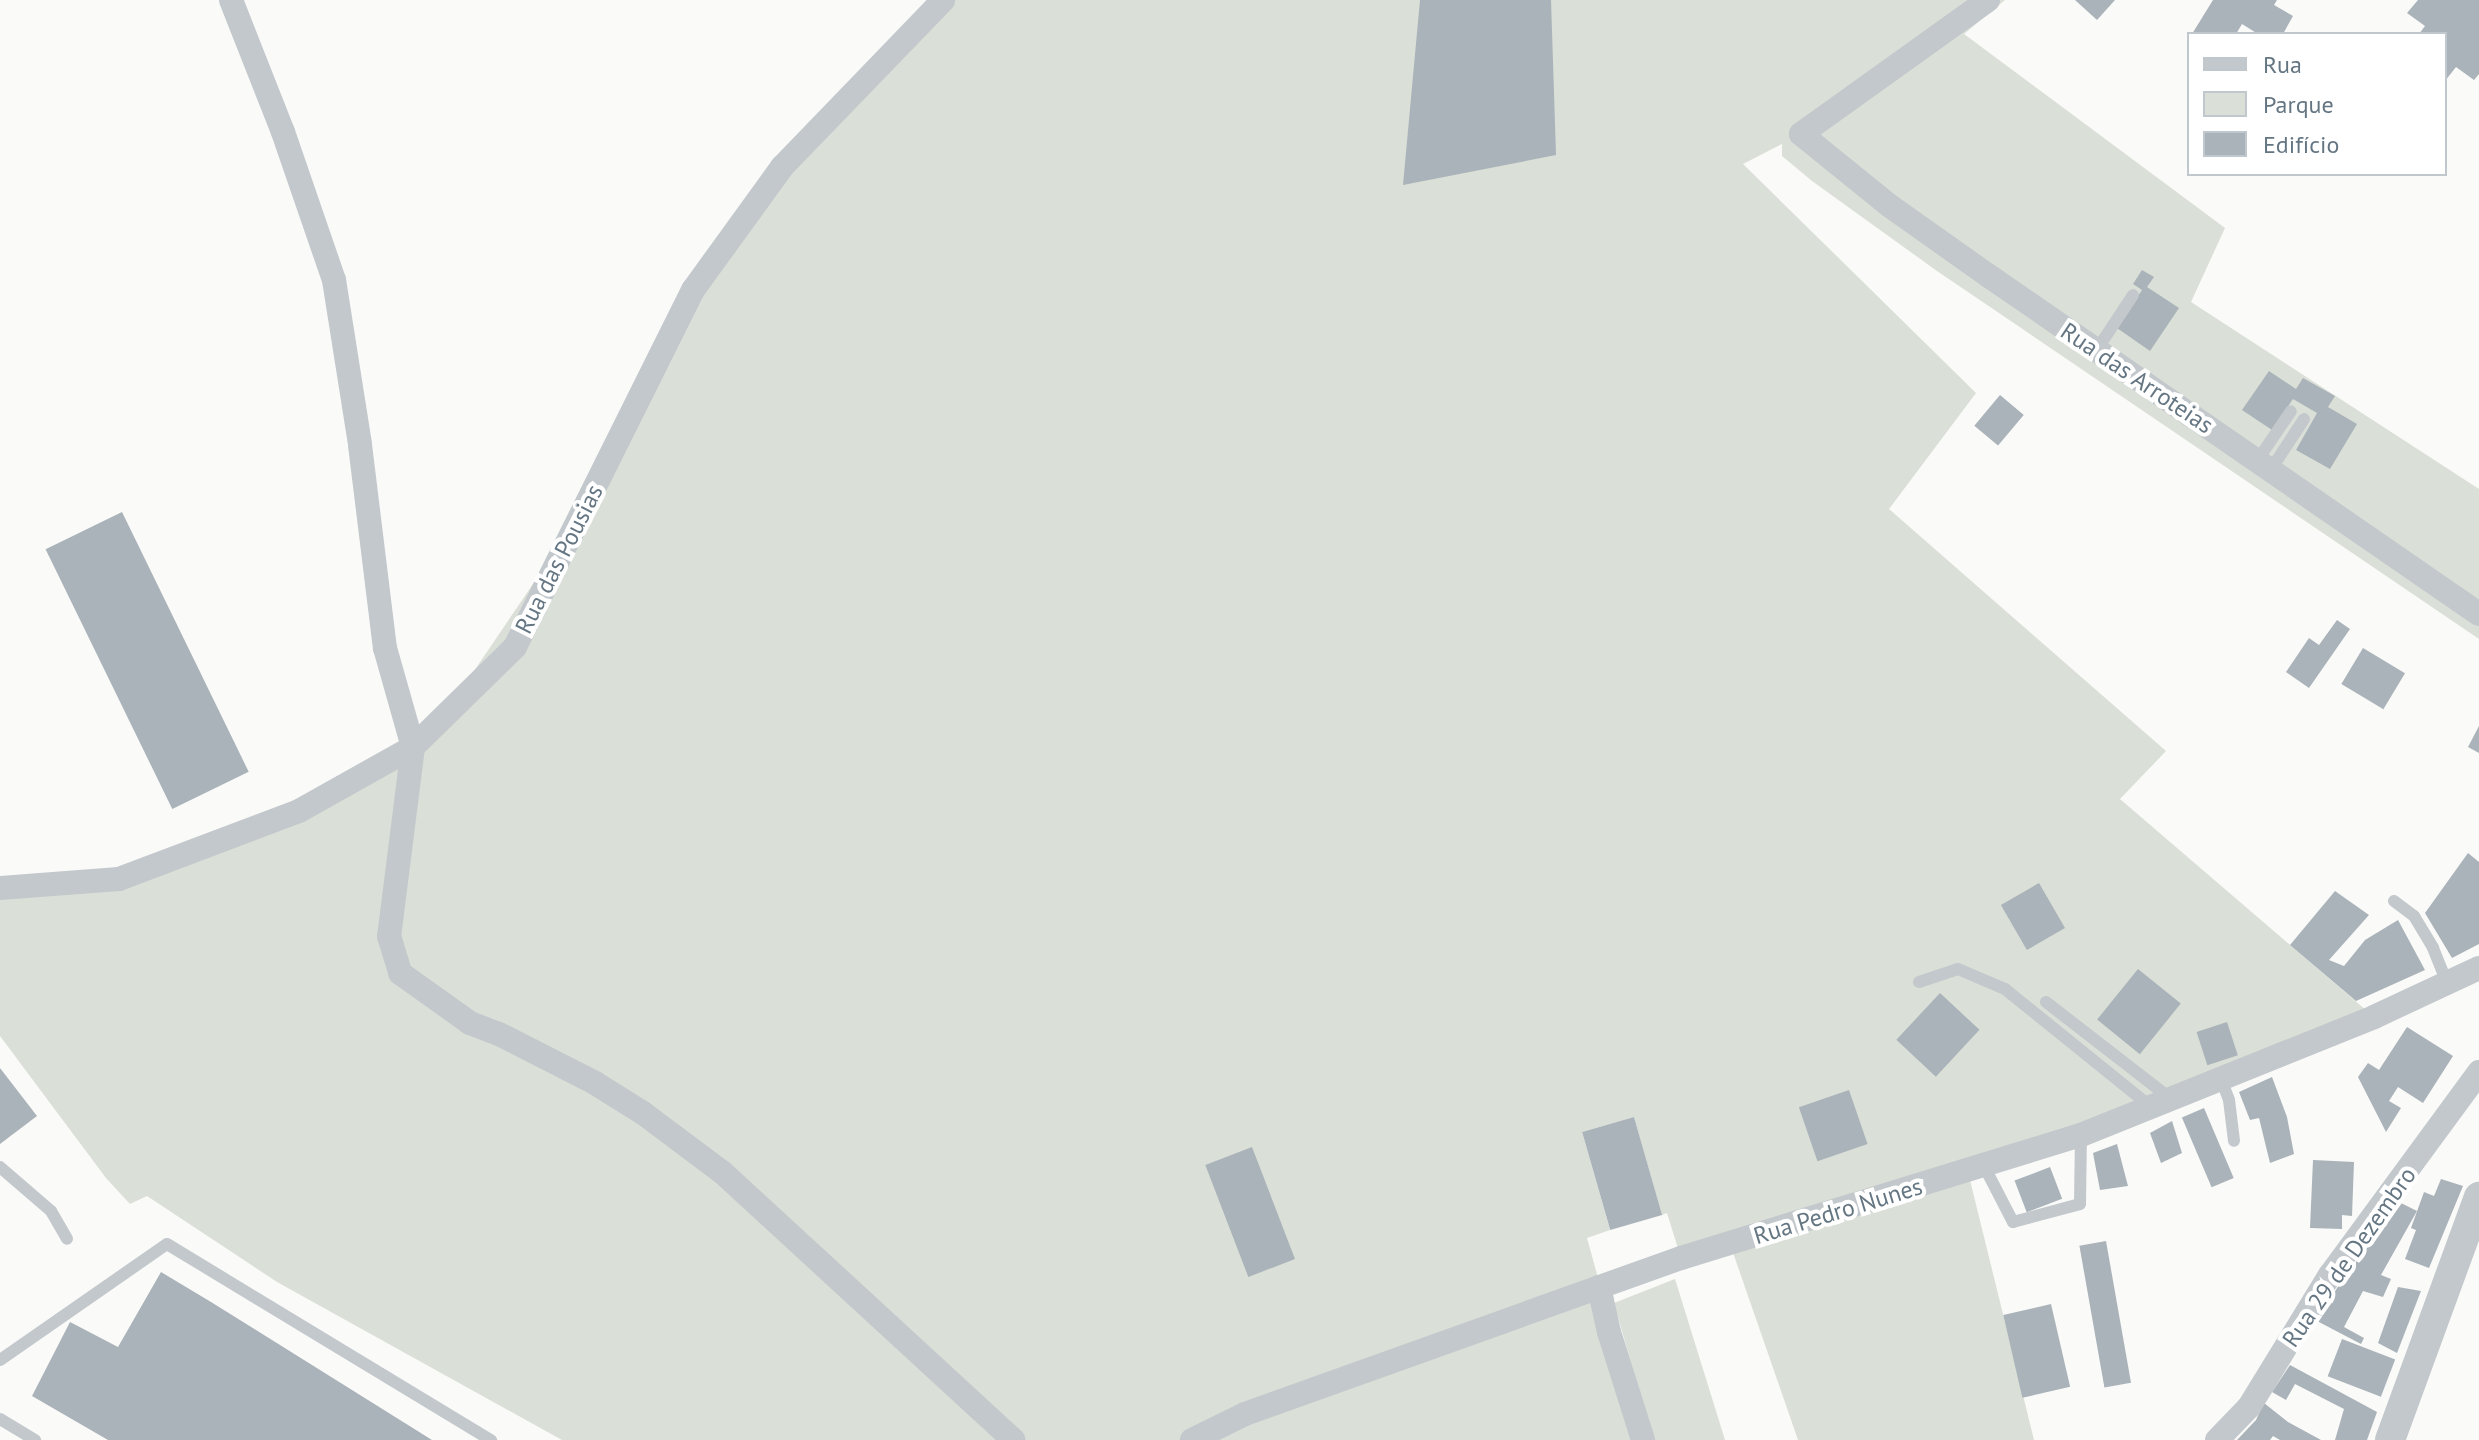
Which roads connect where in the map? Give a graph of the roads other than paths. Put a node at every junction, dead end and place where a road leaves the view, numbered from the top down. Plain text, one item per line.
1 (231, 0) edge
2 (943, 0) edge
3 (1988, 0) edge
4 (2133, 295) dead end
5 (2096, 351) junction
6 (2291, 411) dead end
7 (2304, 419) dead end
8 (2263, 466) junction
9 (2479, 614) edge
10 (413, 747) junction
11 (0, 888) edge
12 (2394, 901) dead end
13 (2479, 968) edge
14 (2446, 981) junction
15 (1919, 982) dead end
16 (2046, 1002) dead end
17 (2479, 1072) edge
18 (2221, 1079) junction
19 (2161, 1103) junction
20 (2081, 1135) junction
21 (2234, 1141) dead end
22 (1984, 1166) junction
23 (0, 1167) edge
24 (2479, 1197) edge
25 (67, 1239) dead end
26 (1599, 1287) junction
27 (0, 1360) edge
28 (0, 1419) edge
29 (35, 1440) edge
30 (491, 1440) edge
31 (1013, 1440) edge
32 (1192, 1440) edge
33 (1643, 1440) edge
34 (2217, 1440) edge
35 (2390, 1440) edge

1 - 10 street
2 - 10 street, Rua das Pousias
3 - 5 street, Rua das Arroteias
4 - 5 lane
5 - 8 street, Rua das Arroteias
6 - 8 lane
7 - 8 lane
8 - 9 street, Rua das Arroteias
10 - 11 street, Rua das Pousias
10 - 31 street
12 - 14 lane
13 - 14 street, Rua Pedro Nunes
14 - 18 street, Rua Pedro Nunes
15 - 19 lane
16 - 19 lane
17 - 34 street, Rua 29 de Dezembro
18 - 19 street, Rua Pedro Nunes
18 - 21 lane
19 - 20 street, Rua Pedro Nunes
20 - 22 street, Rua Pedro Nunes
20 - 22 lane
22 - 26 street, Rua Pedro Nunes
23 - 25 lane
24 - 35 street
26 - 32 street, Rua Pedro Nunes
26 - 33 street
27 - 30 lane
28 - 29 lane

